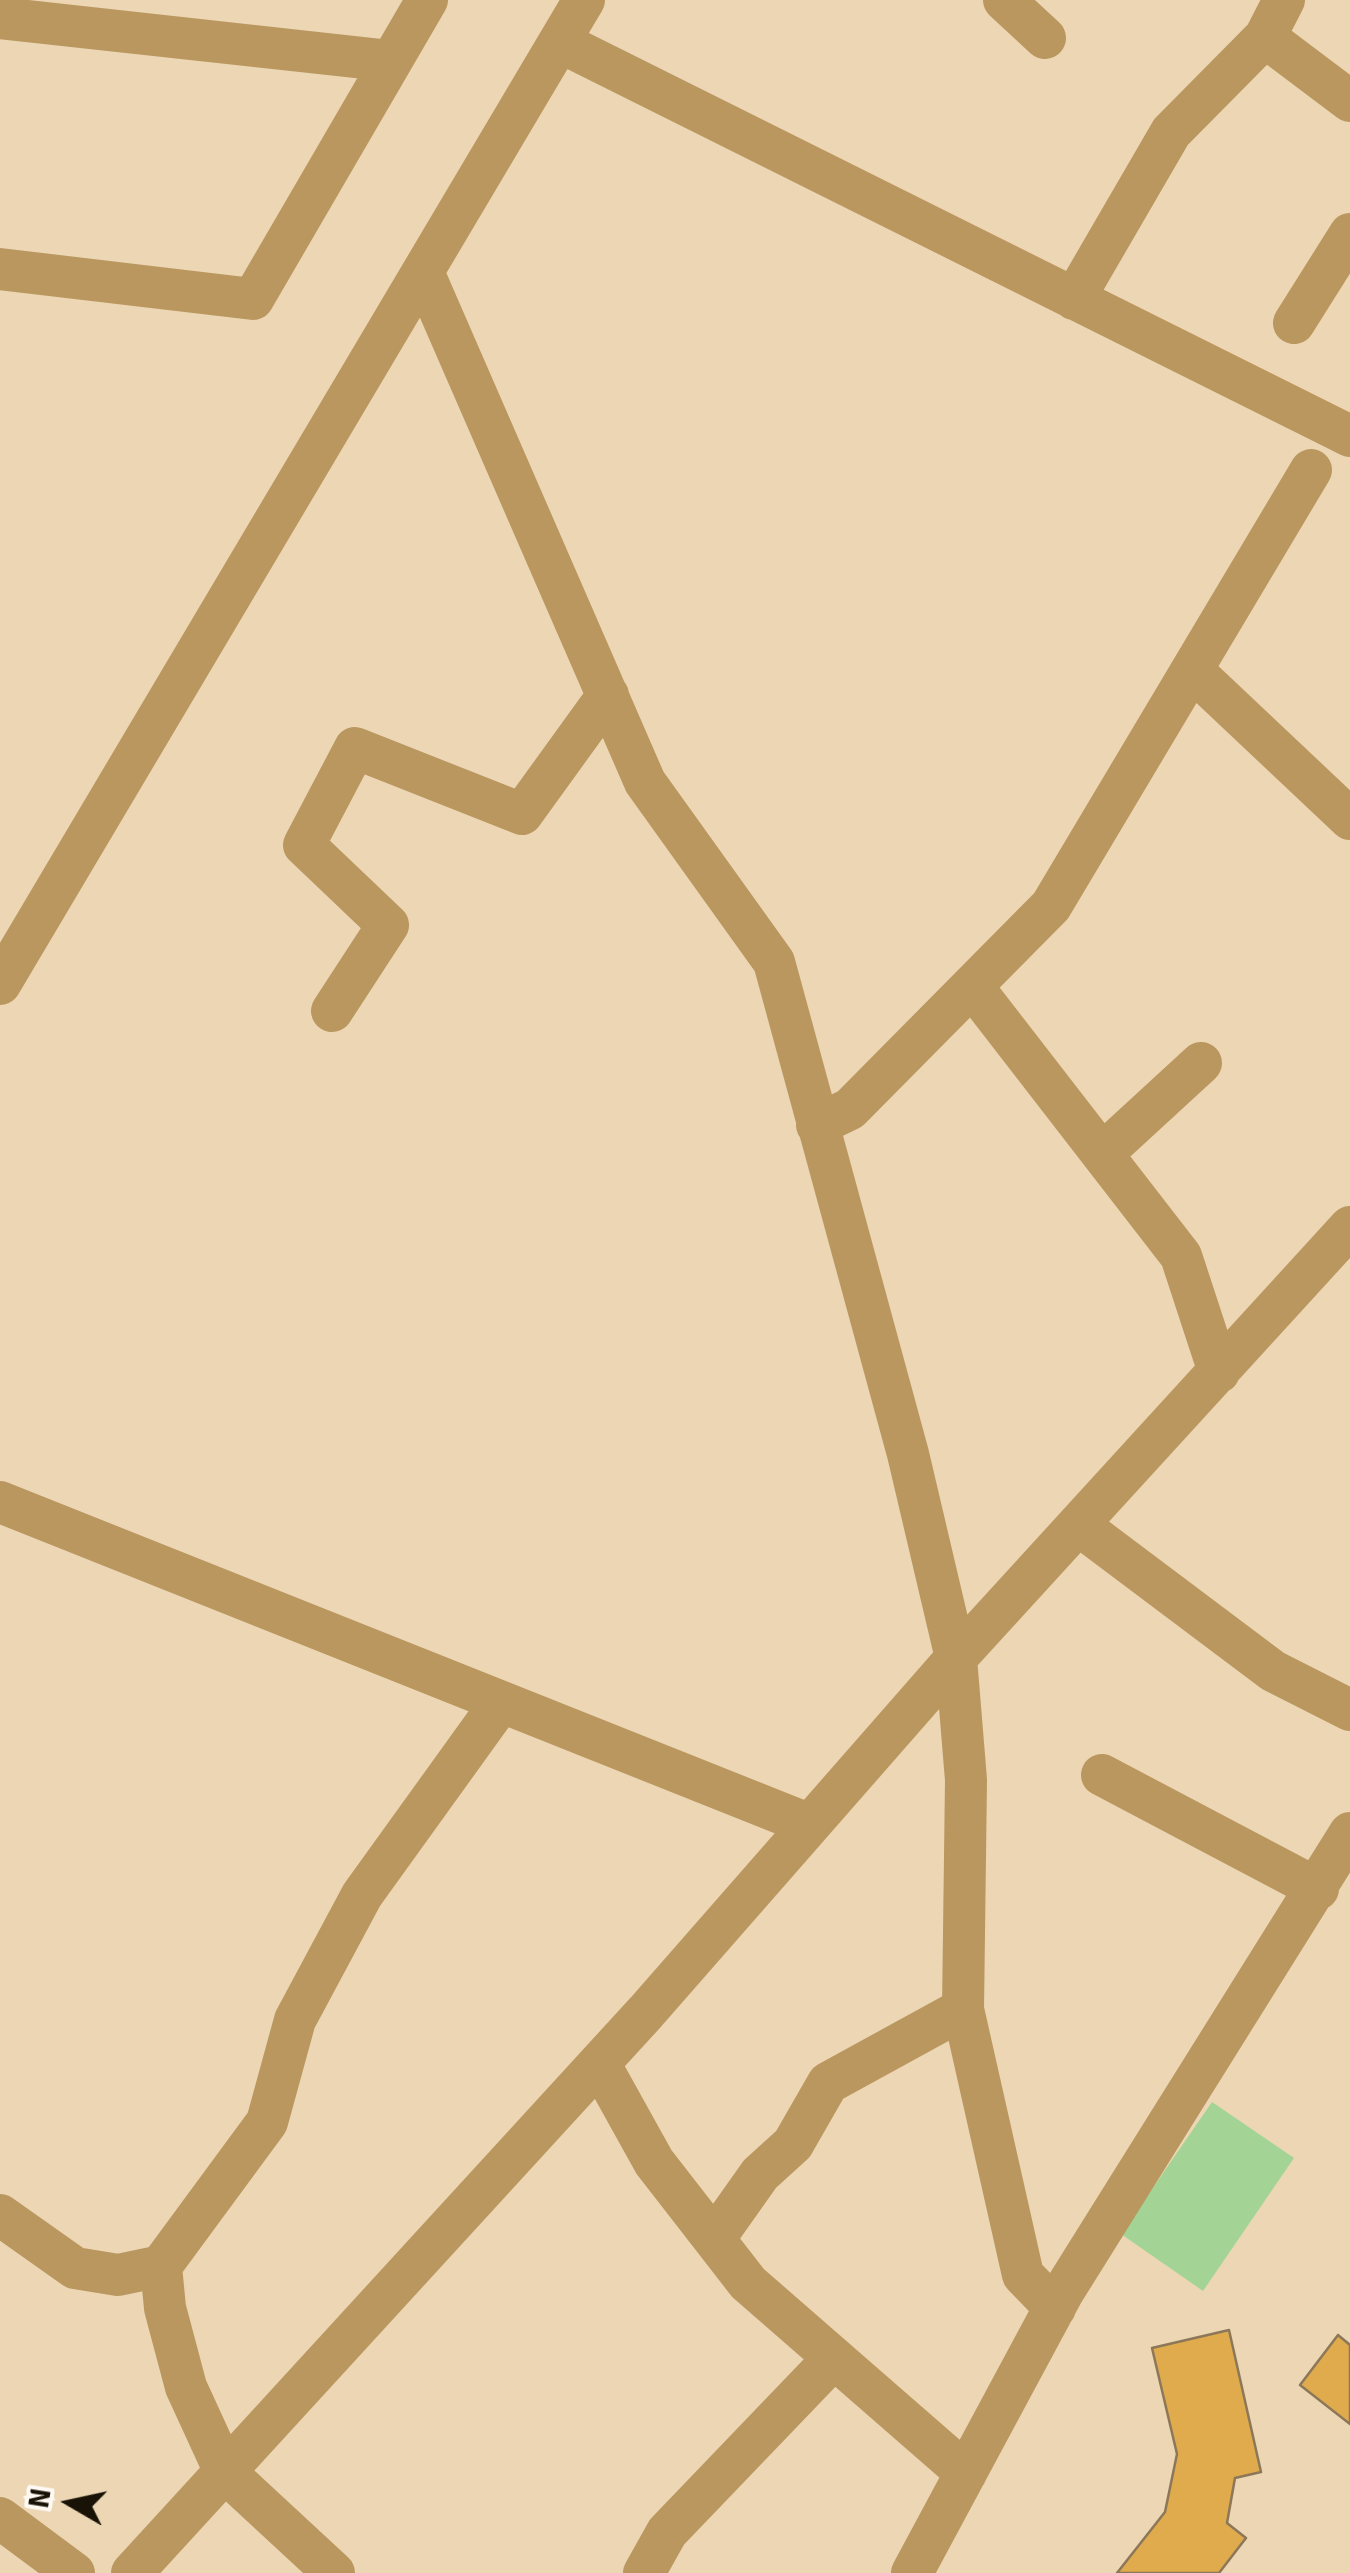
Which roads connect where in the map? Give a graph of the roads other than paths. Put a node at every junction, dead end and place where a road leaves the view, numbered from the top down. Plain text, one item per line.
1 (427, 0) edge
2 (584, 0) edge
3 (1004, 0) edge
4 (0, 18) edge
5 (1275, 19) edge
6 (1046, 38) dead end
7 (560, 42) junction
8 (391, 61) junction
9 (1350, 102) edge
10 (1350, 234) edge
11 (0, 269) edge
12 (423, 272) junction
13 (1074, 299) junction
14 (1294, 323) dead end
15 (1350, 436) edge
16 (1311, 470) dead end
17 (1192, 670) junction
18 (608, 695) junction
19 (1350, 820) edge
20 (4, 970) edge
21 (972, 986) junction
22 (332, 1011) dead end
23 (1201, 1063) dead end
24 (816, 1125) junction
25 (1102, 1154) junction
26 (1350, 1227) edge
27 (1219, 1372) junction
28 (1, 1510) edge
29 (1080, 1526) junction
30 (956, 1658) junction
31 (500, 1702) junction
32 (1350, 1710) edge
33 (1102, 1774) dead end
34 (808, 1824) junction
35 (1350, 1833) edge
36 (1318, 1889) junction
37 (963, 2009) junction
38 (599, 2063) junction
39 (0, 2214) edge
40 (714, 2239) junction
41 (161, 2266) junction
42 (1054, 2308) junction
43 (834, 2358) junction
44 (225, 2472) junction
45 (966, 2473) junction
46 (0, 2518) edge
47 (74, 2573) edge
48 (132, 2573) edge
49 (334, 2573) edge
50 (644, 2573) edge
51 (912, 2573) edge

1 - 8 street
2 - 7 street
3 - 6 street
4 - 8 street
5 - 9 street
5 - 13 street
7 - 12 street
7 - 13 street
8 - 11 street
10 - 14 street
12 - 18 street
12 - 20 street
13 - 15 street
16 - 17 street
17 - 19 street
17 - 21 street
18 - 22 street
18 - 24 street
21 - 24 street
21 - 25 street
23 - 25 street
24 - 30 street
25 - 27 street
26 - 27 street
27 - 29 street
28 - 31 street
29 - 30 street
29 - 32 street
30 - 34 street
30 - 37 street
31 - 34 street
31 - 41 street
33 - 36 street
34 - 38 street
35 - 36 street
36 - 42 street
37 - 40 street
37 - 42 street
38 - 40 street
38 - 44 street
39 - 41 street
40 - 43 street
41 - 44 street
42 - 45 street
43 - 45 street
43 - 50 street
44 - 48 street
44 - 49 street
45 - 51 street
46 - 47 street

